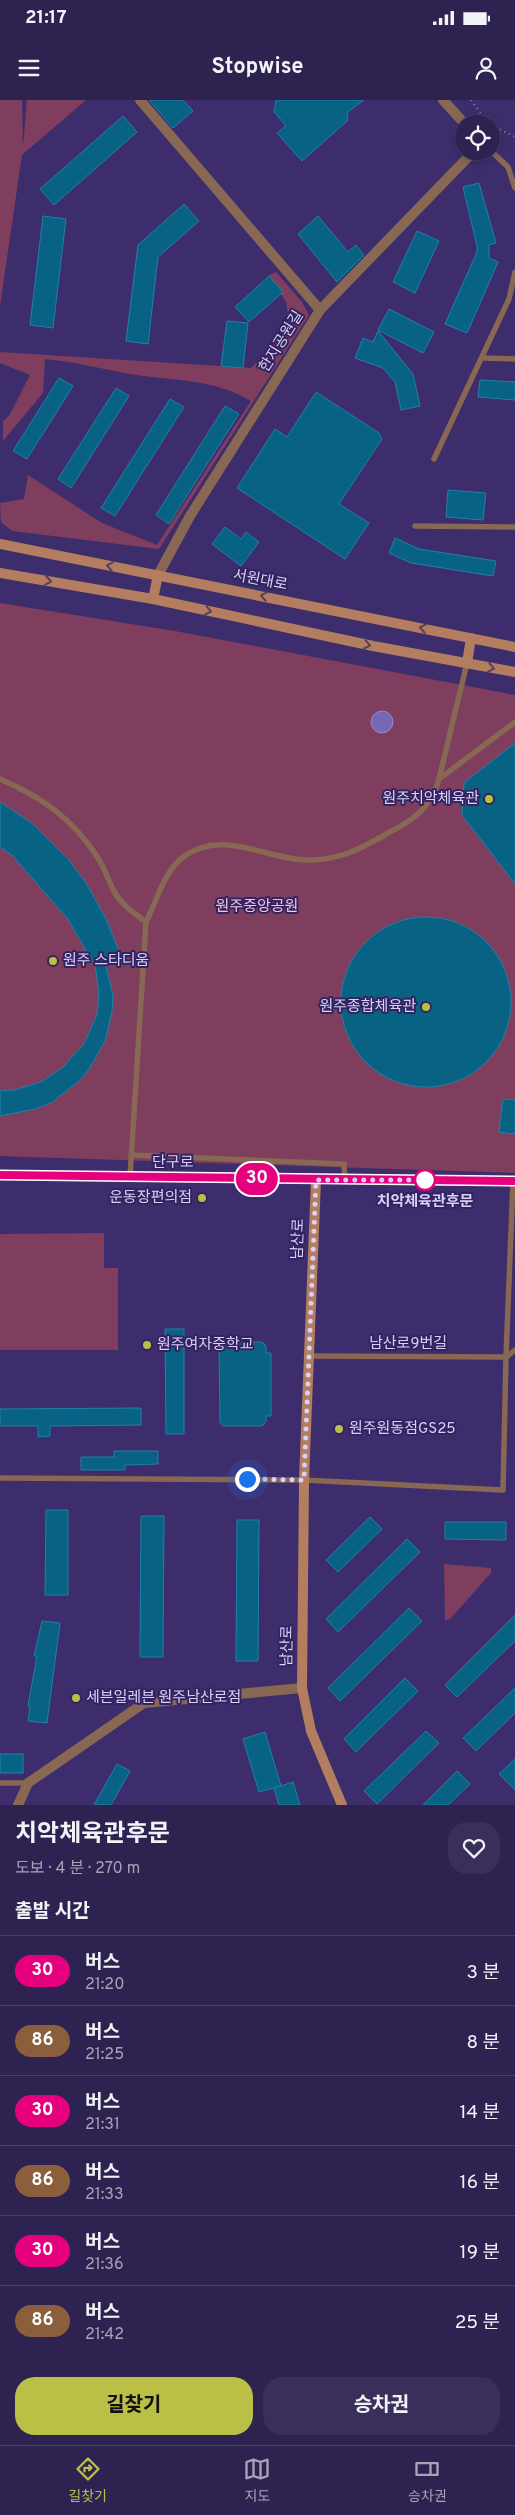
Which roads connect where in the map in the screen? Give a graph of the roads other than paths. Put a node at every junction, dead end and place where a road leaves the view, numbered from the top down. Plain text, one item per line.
1 (140, 100) edge
2 (442, 100) edge
3 (456, 115) edge
4 (500, 159) edge
5 (465, 160) edge
6 (515, 188) edge
7 (515, 272) edge
8 (320, 310) junction
9 (482, 358) junction
10 (515, 359) edge
11 (434, 459) dead end
12 (415, 526) dead end
13 (515, 527) edge
14 (0, 544) edge
15 (0, 573) edge
16 (158, 575) junction
17 (153, 599) junction
18 (471, 638) junction
19 (515, 647) edge
20 (467, 663) junction
21 (515, 672) edge
22 (515, 722) edge
23 (0, 779) edge
24 (439, 779) junction
25 (146, 922) junction
26 (131, 1154) junction
27 (0, 1175) edge
28 (130, 1177) junction
29 (316, 1180) junction
30 (346, 1180) junction
31 (514, 1181) edge
32 (515, 1350) edge
33 (310, 1356) junction
34 (506, 1357) junction
35 (0, 1478) edge
36 (304, 1480) junction
37 (302, 1688) junction
38 (0, 1783) edge
39 (28, 1783) junction
40 (18, 1805) edge
41 (342, 1805) edge

1 - 8 street, 한지공원길
2 - 3 street
4 - 6 lane
5 - 8 street
7 - 9 lane
8 - 16 street, 한지공원길
9 - 10 lane
9 - 11 lane
12 - 13 lane
16 -> 14 street, 서원대로
15 -> 17 street
16 - 17 street
18 -> 16 street, 서원대로
17 -> 20 street
18 - 19 street, 서원대로
18 - 20 street
20 -> 21 street
20 - 24 lane
22 - 24 lane
23 - 25 lane
24 - 25 lane
25 - 26 lane
26 - 28 lane
26 - 30 lane, 단구로
27 - 28 street, 단구로
28 - 29 street, 단구로
29 - 30 street, 단구로
29 - 33 street, 남산로
30 - 31 street, 단구로
31 - 34 lane
32 - 34 lane
33 - 34 lane, 남산로9번길
33 - 36 street, 남산로
34 - 36 lane
35 - 36 lane
36 - 37 street, 남산로
37 - 39 street
37 - 41 street, 남산로
38 - 39 lane
39 - 40 street

